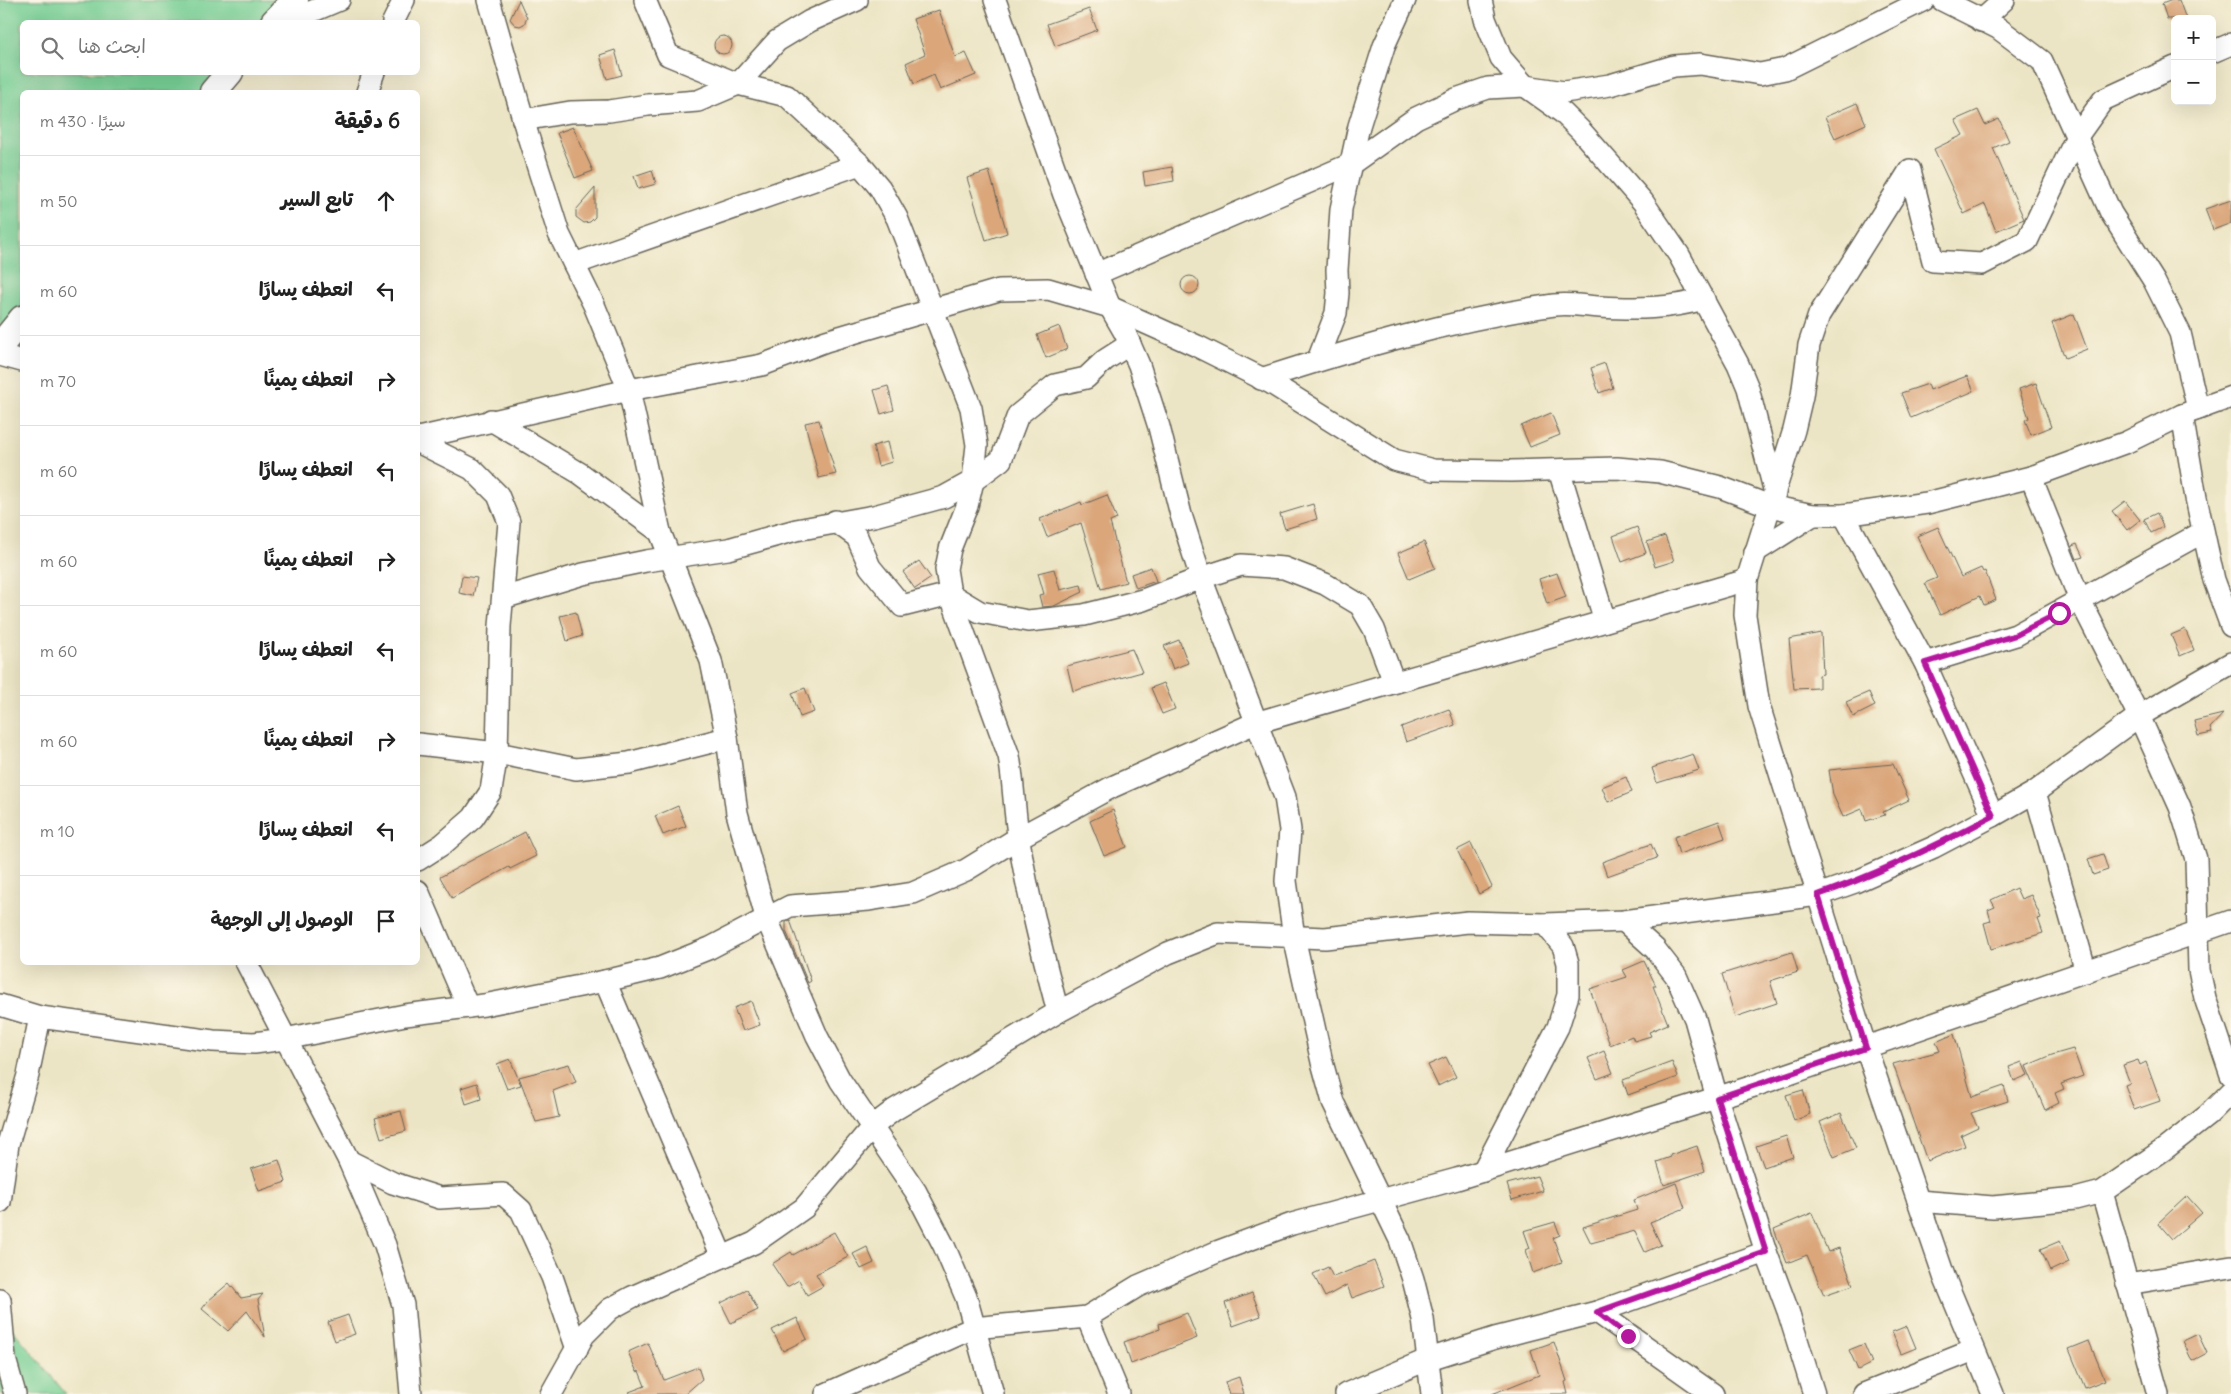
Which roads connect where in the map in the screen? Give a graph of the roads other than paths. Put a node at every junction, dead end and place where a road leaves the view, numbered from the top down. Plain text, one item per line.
1 (295, 0) edge
2 (339, 0) edge
3 (404, 0) edge
4 (489, 0) edge
5 (645, 0) edge
6 (857, 0) edge
7 (995, 0) edge
8 (1386, 0) edge
9 (1481, 0) edge
10 (1924, 0) edge
11 (1942, 0) edge
12 (2004, 0) edge
13 (1401, 9) edge
14 (276, 20) edge
15 (292, 20) edge
16 (394, 20) edge
17 (1982, 21) junction
18 (2231, 44) edge
19 (2216, 50) edge
20 (2171, 70) edge
21 (227, 75) edge
22 (373, 75) edge
23 (738, 84) junction
24 (1525, 86) junction
25 (215, 90) edge
26 (367, 90) edge
27 (523, 120) junction
28 (2076, 138) junction
29 (860, 164) junction
30 (1351, 164) junction
31 (574, 264) junction
32 (1096, 274) junction
33 (1704, 299) junction
34 (1110, 307) junction
35 (932, 311) junction
36 (20, 321) edge
37 (1130, 344) junction
38 (0, 346) edge
39 (0, 356) edge
40 (1318, 360) junction
41 (20, 361) edge
42 (1261, 379) junction
43 (629, 390) junction
44 (2231, 397) edge
45 (2190, 412) junction
46 (492, 420) junction
47 (420, 438) edge
48 (420, 443) edge
49 (1559, 470) junction
50 (2031, 476) junction
51 (973, 481) junction
52 (1773, 499) junction
53 (1813, 515) junction
54 (1844, 515) junction
55 (836, 521) junction
56 (660, 532) junction
57 (2203, 532) junction
58 (1755, 552) junction
59 (670, 558) junction
60 (2222, 577) edge
61 (1201, 578) junction
62 (1747, 580) junction
63 (950, 594) junction
64 (503, 598) junction
65 (2080, 600) junction
66 (1605, 622) junction
67 (2231, 626) edge
68 (1925, 663) junction
69 (2231, 663) edge
70 (1394, 682) junction
71 (2139, 716) junction
72 (1255, 723) junction
73 (727, 738) junction
74 (420, 744) edge
75 (497, 753) junction
76 (2034, 792) junction
77 (1993, 816) junction
78 (1018, 838) junction
79 (420, 859) edge
80 (1818, 895) junction
81 (420, 896) edge
82 (766, 916) junction
83 (1624, 921) junction
84 (2231, 921) edge
85 (1546, 924) junction
86 (2198, 933) junction
87 (1294, 937) junction
88 (248, 965) edge
89 (2086, 972) junction
90 (605, 981) junction
91 (0, 1005) edge
92 (468, 1007) junction
93 (1058, 1012) junction
94 (40, 1017) junction
95 (285, 1039) junction
96 (1866, 1048) junction
97 (2231, 1076) edge
98 (2231, 1092) edge
99 (1717, 1098) junction
100 (873, 1126) junction
101 (350, 1160) junction
102 (1483, 1171) junction
103 (2102, 1192) junction
104 (1918, 1201) junction
105 (0, 1202) edge
106 (1380, 1202) junction
107 (1766, 1252) junction
108 (722, 1257) junction
109 (2231, 1267) edge
110 (2127, 1284) junction
111 (0, 1300) edge
112 (1597, 1312) junction
113 (1086, 1317) junction
114 (973, 1328) junction
115 (577, 1349) junction
116 (1974, 1350) junction
117 (1429, 1359) junction
118 (15, 1394) edge
119 (411, 1394) edge
120 (551, 1394) edge
121 (826, 1394) edge
122 (993, 1394) edge
123 (1119, 1394) edge
124 (1346, 1394) edge
125 (1432, 1394) edge
126 (1714, 1394) edge
127 (1814, 1394) edge
128 (1864, 1394) edge
129 (1993, 1394) edge
130 (2158, 1394) edge

1 - 14 street
2 - 15 street
3 - 16 street
4 - 27 street
5 - 23 street
6 - 23 street
7 - 32 street
8 - 13 street
9 - 24 street
10 - 24 street
11 - 17 street
12 - 17 street
13 - 30 street
17 - 28 street
18 - 19 street
20 - 28 street
21 - 25 street
22 - 26 street
23 - 27 street
23 - 29 street
24 - 30 street
24 - 33 street
27 - 31 street
28 - 45 street
28 - 52 street
29 - 31 street
29 - 35 street
30 - 32 street
30 - 40 street
31 - 43 street
32 - 34 street
33 - 40 street
33 - 52 street
34 - 35 street
34 - 37 street
34 - 42 street
35 - 43 street
35 - 51 street
36 - 38 street
37 - 51 street
37 - 61 street
39 - 41 street
40 - 42 street
42 - 49 street
43 - 46 street
43 - 56 street
44 - 45 street
45 - 50 street
45 - 57 street
46 - 47 street
46 - 56 street
48 - 64 street
49 - 52 street
49 - 66 street
50 - 54 street
50 - 65 street
51 - 55 street
51 - 63 street
52 - 53 street
52 - 58 street
53 - 54 street
53 - 58 street
54 - 68 street
55 - 59 street
55 - 63 street
56 - 59 street
57 - 60 street
57 - 65 street
58 - 62 street
59 - 64 street
59 - 73 street
60 - 67 street
61 - 63 street
61 - 70 street
61 - 72 street
62 - 66 street
62 - 80 street
63 - 78 street
64 - 75 street
65 - 68 street
65 - 71 street
66 - 70 street
68 - 77 street
69 - 71 street
70 - 72 street
71 - 76 street
71 - 86 street
72 - 78 street
72 - 87 street
73 - 75 street
73 - 82 street
74 - 75 street
75 - 79 street
76 - 77 street
76 - 89 street
77 - 80 street
78 - 82 street
78 - 93 street
80 - 83 street
80 - 96 street
81 - 92 street
82 - 90 street
82 - 100 street
83 - 85 street
83 - 99 street
84 - 86 street
85 - 87 street
85 - 102 street
86 - 89 street
86 - 97 street
87 - 93 street
87 - 106 street
88 - 95 street
89 - 96 street
90 - 92 street
90 - 108 street
91 - 94 street
92 - 95 street
93 - 100 street
94 - 95 street
94 - 105 street
95 - 101 street
96 - 99 street
96 - 104 street
98 - 103 street
99 - 102 street
99 - 107 street
100 - 108 street
100 - 114 street
101 - 115 street
101 - 119 street
102 - 106 street
103 - 104 street
103 - 110 street
104 - 116 street
106 - 113 street
106 - 117 street
107 - 112 street
107 - 127 street
108 - 115 street
109 - 110 street
110 - 130 street
111 - 118 street
112 - 117 street
112 - 126 street
113 - 114 street
113 - 123 street
114 - 121 street
114 - 122 street
115 - 120 street
116 - 128 street
116 - 129 street
117 - 124 street
117 - 125 street

